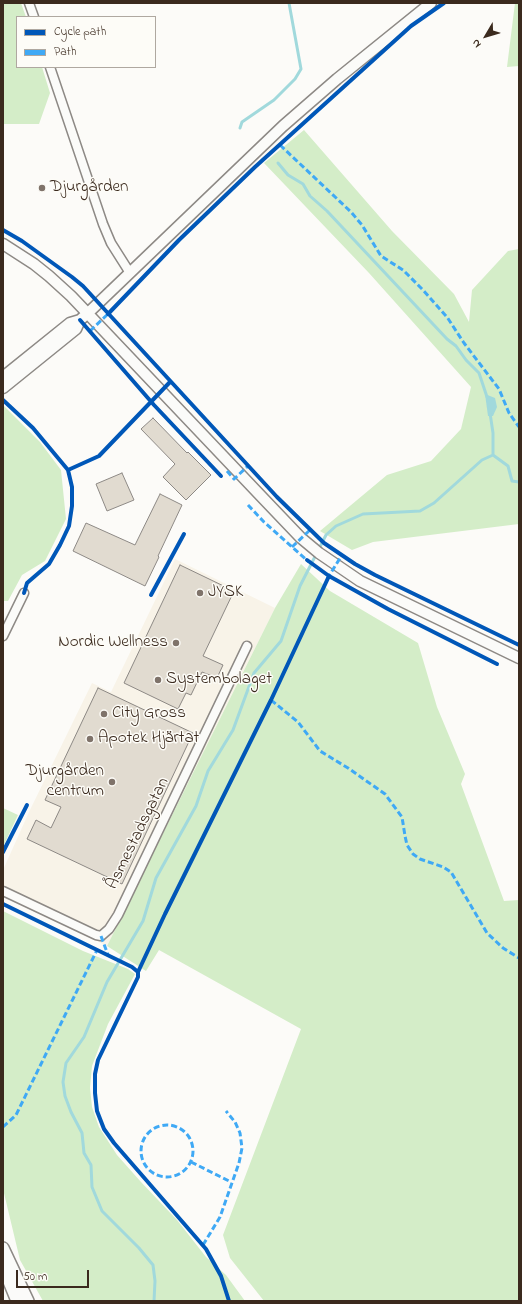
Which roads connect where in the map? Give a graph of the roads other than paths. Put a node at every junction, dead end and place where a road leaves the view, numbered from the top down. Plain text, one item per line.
1 (29, 3) edge
2 (431, 3) edge
3 (34, 16) edge
4 (50, 68) edge
5 (3, 244) edge
6 (130, 273) junction
7 (84, 316) junction
8 (3, 377) edge
9 (3, 388) edge
10 (24, 593) dead end
11 (5, 625) edge
12 (3, 636) edge
13 (247, 646) dead end
14 (519, 658) edge
15 (3, 891) edge
16 (3, 1248) edge
17 (3, 1267) edge
18 (17, 1301) edge
19 (28, 1301) edge

1 - 3 street
2 - 6 street
4 - 6 street
5 - 7 street
6 - 7 street
7 - 8 street
7 - 9 street
7 - 14 street
10 - 11 street
11 - 12 street
13 - 15 street, Åsmestadsgatan
16 - 19 main road
17 - 18 main road

